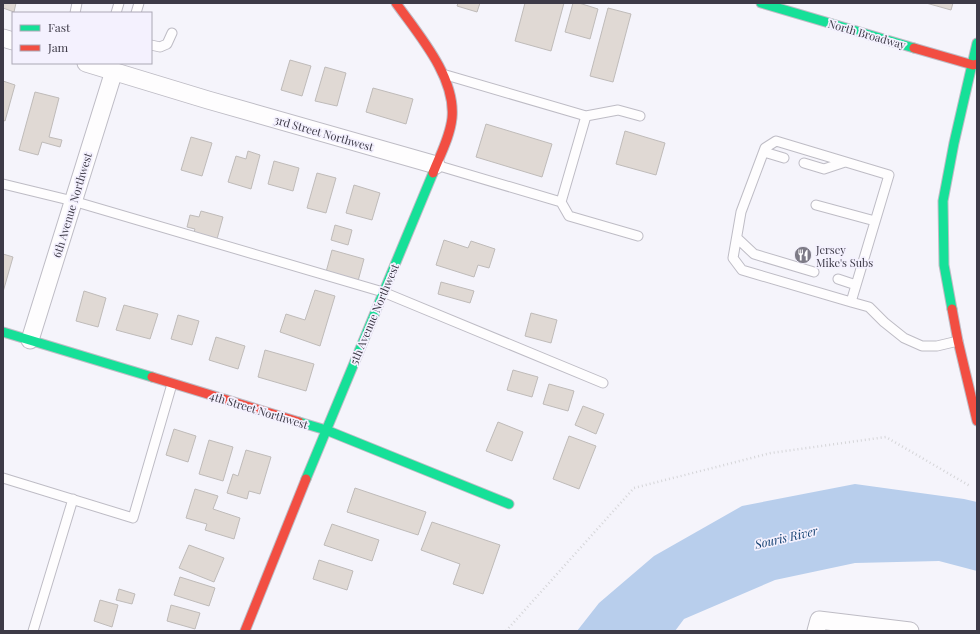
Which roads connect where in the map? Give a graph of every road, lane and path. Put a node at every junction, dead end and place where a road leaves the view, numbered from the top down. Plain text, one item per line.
1 (396, 3) edge
2 (761, 3) edge
3 (788, 7) edge
4 (172, 34) dead end
5 (977, 43) edge
6 (152, 45) edge
7 (100, 66) edge
8 (976, 66) edge
9 (442, 74) junction
10 (586, 116) junction
11 (640, 116) dead end
12 (764, 152) junction
13 (784, 158) dead end
14 (845, 162) junction
15 (804, 163) dead end
16 (436, 165) junction
17 (3, 184) edge
18 (73, 201) junction
19 (561, 202) junction
20 (816, 205) dead end
21 (875, 221) junction
22 (638, 236) dead end
23 (737, 238) junction
24 (814, 272) dead end
25 (838, 279) dead end
26 (856, 285) junction
27 (383, 292) junction
28 (851, 302) junction
29 (3, 332) edge
30 (30, 340) junction
31 (958, 341) junction
32 (603, 383) dead end
33 (172, 384) junction
34 (977, 421) edge
35 (326, 430) junction
36 (3, 478) edge
37 (970, 486) dead end
38 (72, 500) junction
39 (509, 504) dead end
40 (818, 626) edge
41 (33, 631) edge
42 (245, 631) edge
43 (506, 631) edge
44 (910, 631) edge

1 - 9 street, 5th Avenue Northwest
2 - 3 street, North Broadway
3 - 8 street, North Broadway
4 - 6 lane
5 - 8 street
7 - 16 street, 3rd Street Northwest
7 - 18 street, 6th Avenue Northwest
8 - 31 street
9 - 10 lane
9 - 16 street, 5th Avenue Northwest
10 - 11 lane
10 - 19 lane
12 - 13 lane
12 - 14 lane
12 - 23 lane
14 - 15 lane
14 - 21 lane
16 - 19 lane, 3rd Street Northwest
16 - 27 street, 5th Avenue Northwest
17 - 18 lane
18 - 27 lane
18 - 30 street, 6th Avenue Northwest
19 - 22 lane
20 - 21 lane
21 - 26 lane
23 - 24 lane
23 - 28 lane
25 - 26 lane
26 - 28 lane
27 - 32 lane
27 - 35 street, 5th Avenue Northwest
28 - 31 lane
29 - 30 street, 4th Street Northwest
30 - 33 street, 4th Street Northwest
31 - 34 street
33 - 35 street, 4th Street Northwest
33 - 38 lane
35 - 39 street, 4th Street Northwest
35 - 42 street, 5th Avenue Northwest
36 - 38 lane
37 - 43 path
38 - 41 lane
40 - 44 street

